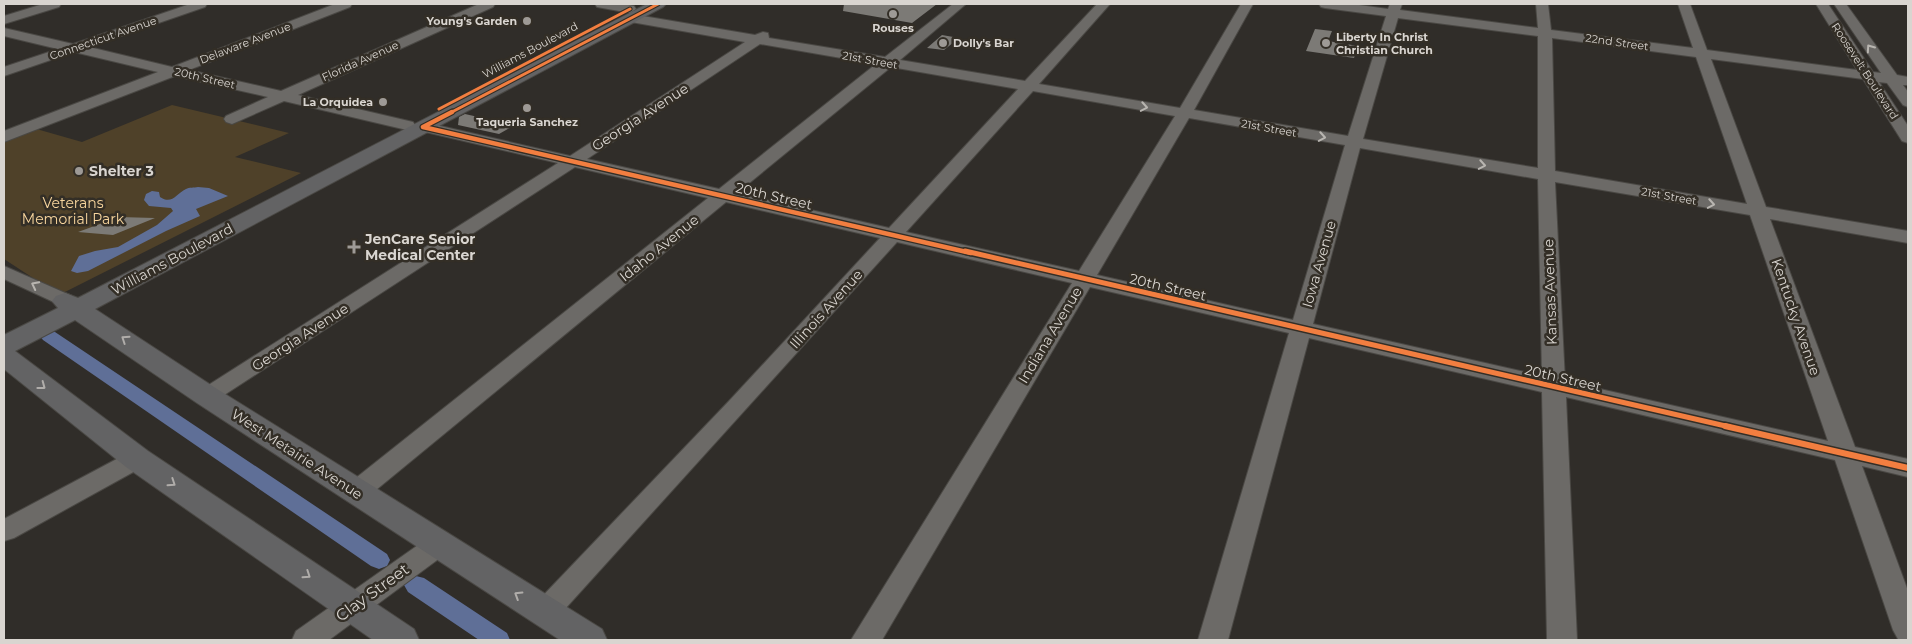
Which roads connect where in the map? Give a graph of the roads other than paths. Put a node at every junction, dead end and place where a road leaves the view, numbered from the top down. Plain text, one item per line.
1 (55, 4) edge
2 (201, 4) edge
3 (346, 4) edge
4 (489, 4) edge
5 (601, 4) edge
6 (960, 4) edge
7 (1104, 4) edge
8 (1247, 4) edge
9 (1325, 4) edge
10 (1542, 4) edge
11 (1684, 4) edge
12 (1822, 4) edge
13 (1840, 4) edge
14 (642, 8) edge
15 (1395, 8) edge
16 (4, 20) edge
17 (4, 32) edge
18 (1545, 33) junction
19 (763, 36) junction
20 (73, 48) junction
21 (1703, 54) junction
22 (894, 58) junction
23 (173, 71) junction
24 (4, 72) edge
25 (1868, 76) junction
26 (1892, 79) junction
27 (1908, 81) edge
28 (1033, 82) junction
29 (282, 96) junction
30 (1908, 102) edge
31 (1187, 108) junction
32 (232, 119) dead end
33 (415, 126) junction
34 (4, 137) edge
35 (1356, 137) junction
36 (1908, 138) edge
37 (573, 161) junction
38 (1546, 169) junction
39 (724, 196) junction
40 (1757, 205) junction
41 (1908, 223) edge
42 (893, 236) junction
43 (1908, 237) edge
44 (4, 272) edge
45 (1084, 279) junction
46 (71, 304) junction
47 (1301, 328) junction
48 (6, 333) edge
49 (4, 356) edge
50 (1553, 387) junction
51 (208, 396) junction
52 (1844, 453) junction
53 (137, 459) junction
54 (1908, 468) edge
55 (356, 492) junction
56 (4, 531) edge
57 (438, 545) junction
58 (353, 606) junction
59 (545, 612) junction
60 (1908, 630) edge
61 (307, 640) edge
62 (401, 640) edge
63 (589, 640) edge
64 (866, 640) edge
65 (1213, 640) edge
66 (1562, 640) edge

1 - 16 street
2 - 20 street, Connecticut Avenue
3 - 23 street, Delaware Avenue
4 - 29 street, Florida Avenue
5 - 14 street, 21st Street
6 - 22 street, Idaho Avenue
7 - 28 street, Illinois Avenue
8 - 31 street, Indiana Avenue
9 - 15 street, 22nd Street
10 - 18 street, Kansas Avenue
11 - 21 street, Kentucky Avenue
12 - 25 street, Roosevelt Boulevard
26 -> 13 street, Roosevelt Boulevard
14 - 19 street, 21st Street
14 - 33 main road, Williams Boulevard
14 - 33 main road, Williams Boulevard
15 - 18 street, 22nd Street
15 - 35 street, Iowa Avenue
17 - 20 street, 20th Street
18 - 21 street, 22nd Street
18 - 38 street, Kansas Avenue
19 - 22 street, 21st Street
19 - 37 street, Georgia Avenue
20 - 23 street, 20th Street
20 - 24 street, Connecticut Avenue
21 - 25 street, 22nd Street
21 - 40 street, Kentucky Avenue
22 - 28 street, 21st Street
22 - 39 street, Idaho Avenue
23 - 29 street, 20th Street
23 - 34 street, Delaware Avenue
25 - 26 street, 22nd Street
25 - 36 street, Roosevelt Boulevard
26 - 27 street, 22nd Street
26 - 30 street, Roosevelt Boulevard
28 - 31 street, 21st Street
28 - 42 street, Illinois Avenue
29 - 32 street, Florida Avenue
29 - 33 street, 20th Street
31 - 35 street, 21st Street
31 - 45 street, Indiana Avenue
33 - 37 street, 20th Street
33 - 46 main road, Williams Boulevard
33 - 46 main road, Williams Boulevard
35 - 38 street, 21st Street
35 - 47 street, Iowa Avenue
37 - 39 street, 20th Street
37 - 51 street, Georgia Avenue
38 - 40 street, 21st Street
38 - 50 street, Kansas Avenue
39 - 42 street, 20th Street
39 - 55 street, Idaho Avenue
40 - 41 street, 21st Street
40 - 43 street, 21st Street
40 - 52 street, Kentucky Avenue
42 - 45 street, 20th Street
42 - 59 street, Illinois Avenue
46 -> 44 street, West Metairie Avenue
45 - 47 street, 20th Street
45 - 64 street, Indiana Avenue
46 - 48 main road, Williams Boulevard
51 -> 46 main road, West Metairie Avenue
47 - 50 street, 20th Street
47 - 65 street, Iowa Avenue
49 -> 53 main road
50 - 52 street, 20th Street
50 - 66 street, Kansas Avenue
51 - 55 main road, West Metairie Avenue
52 - 54 street, 20th Street
52 - 60 street, Kentucky Avenue
53 - 56 street
53 -> 58 main road
55 - 57 main road, West Metairie Avenue
57 - 58 street, Clay Street
59 -> 57 main road, West Metairie Avenue
58 - 61 street, Clay Street
58 - 62 main road
59 - 63 main road, West Metairie Avenue

